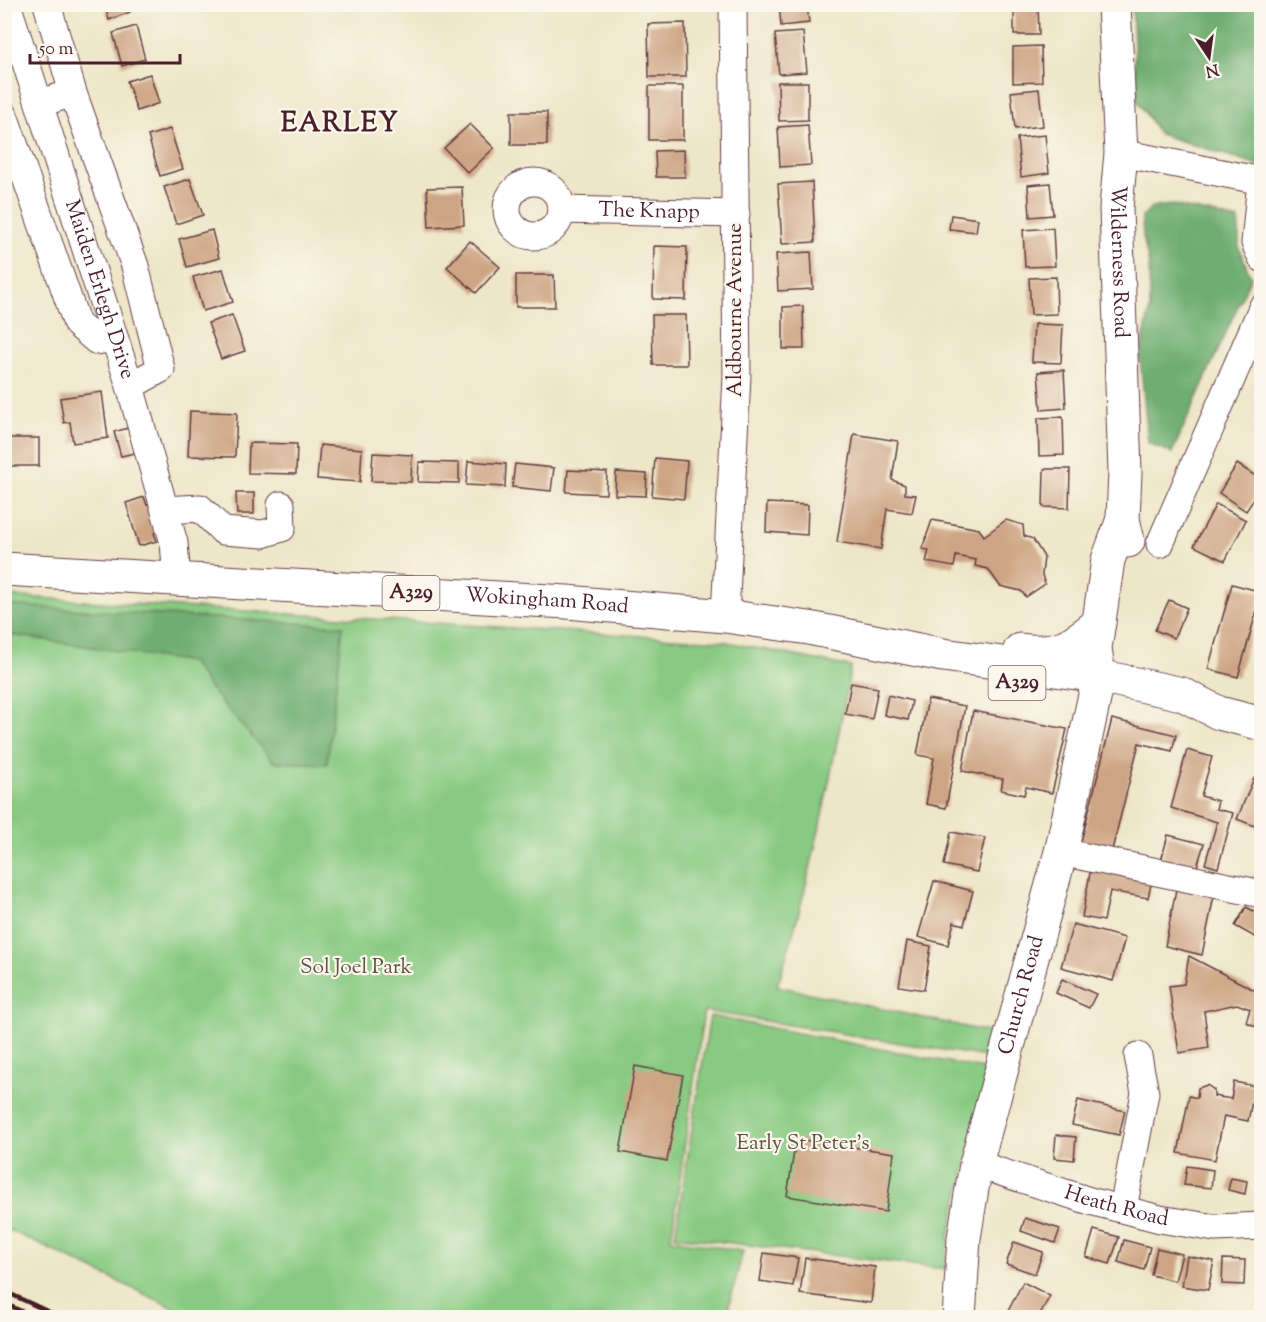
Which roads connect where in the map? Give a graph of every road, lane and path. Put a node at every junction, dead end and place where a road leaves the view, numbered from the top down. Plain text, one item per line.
1 (7, 4) edge
2 (46, 4) edge
3 (734, 4) edge
4 (1114, 4) edge
5 (73, 93) junction
6 (40, 103) junction
7 (4, 115) edge
8 (1121, 153) junction
9 (1261, 181) edge
10 (561, 210) dead end
11 (736, 214) junction
12 (1262, 258) edge
13 (1262, 308) edge
14 (114, 338) junction
15 (130, 386) junction
16 (281, 505) dead end
17 (165, 510) junction
18 (1123, 519) junction
19 (1160, 544) dead end
20 (4, 569) edge
21 (177, 579) junction
22 (725, 616) junction
23 (1099, 623) junction
24 (943, 655) junction
25 (1097, 687) junction
26 (1262, 724) edge
27 (1062, 848) junction
28 (1262, 894) edge
29 (1138, 1056) dead end
30 (976, 1164) junction
31 (1123, 1209) junction
32 (1262, 1226) edge
33 (959, 1317) edge

1 - 6 street, Maiden Erlegh Drive
2 - 5 street
3 - 11 street, Aldbourne Avenue
4 - 8 main road, Wilderness Road
5 - 6 street
5 - 15 street
6 - 14 street, Maiden Erlegh Drive
7 - 14 street
8 - 9 street
8 - 18 main road, Wilderness Road
9 - 12 street
10 - 11 street, The Knapp
11 - 22 street, Aldbourne Avenue
13 - 19 street
14 - 15 street, Maiden Erlegh Drive
15 - 17 street, Maiden Erlegh Drive
16 - 17 street
17 - 21 street, Maiden Erlegh Drive
18 - 23 main road, Wilderness Road
18 - 25 main road, Wilderness Road
20 - 21 main road, Wokingham Road / A329
21 - 22 main road, Wokingham Road / A329
22 - 24 main road, Wokingham Road / A329
23 - 24 main road
23 - 25 main road, Wilderness Road
24 - 25 main road, Wokingham Road / A329
25 - 26 main road, Wokingham Road / A329
25 - 27 main road, Church Road
27 - 28 street
27 - 30 main road, Church Road
29 - 31 street
30 - 31 street, Heath Road
30 - 33 main road, Church Road
31 - 32 street, Heath Road

